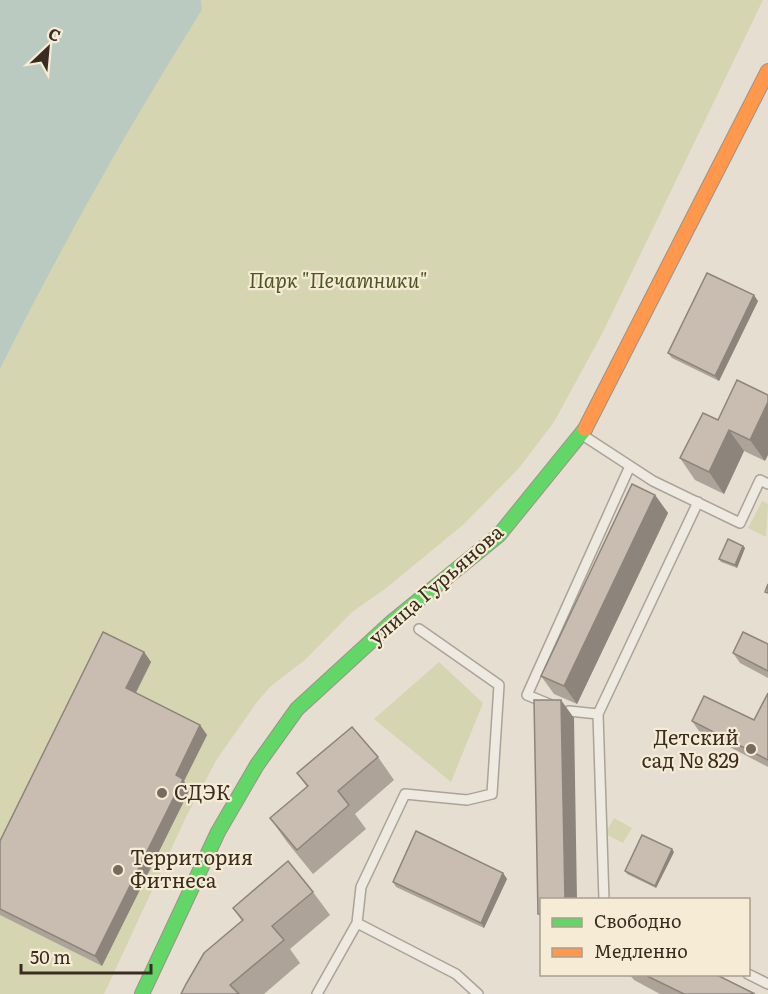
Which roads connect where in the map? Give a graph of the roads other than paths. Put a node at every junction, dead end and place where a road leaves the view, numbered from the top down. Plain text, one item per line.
1 (768, 71) edge
2 (582, 435) junction
3 (630, 466) junction
4 (768, 484) edge
5 (698, 502) junction
6 (419, 628) dead end
7 (598, 714) junction
8 (603, 898) edge
9 (357, 923) junction
10 (750, 975) edge
11 (768, 984) edge
12 (142, 994) edge
13 (318, 994) edge
14 (478, 994) edge

1 - 2 street, улица Гурьянова
2 - 3 lane
2 - 12 street, улица Гурьянова
3 - 5 lane
3 - 7 lane
4 - 5 lane
5 - 7 lane
6 - 9 lane
7 - 8 lane
9 - 13 lane
9 - 14 lane
10 - 11 lane

